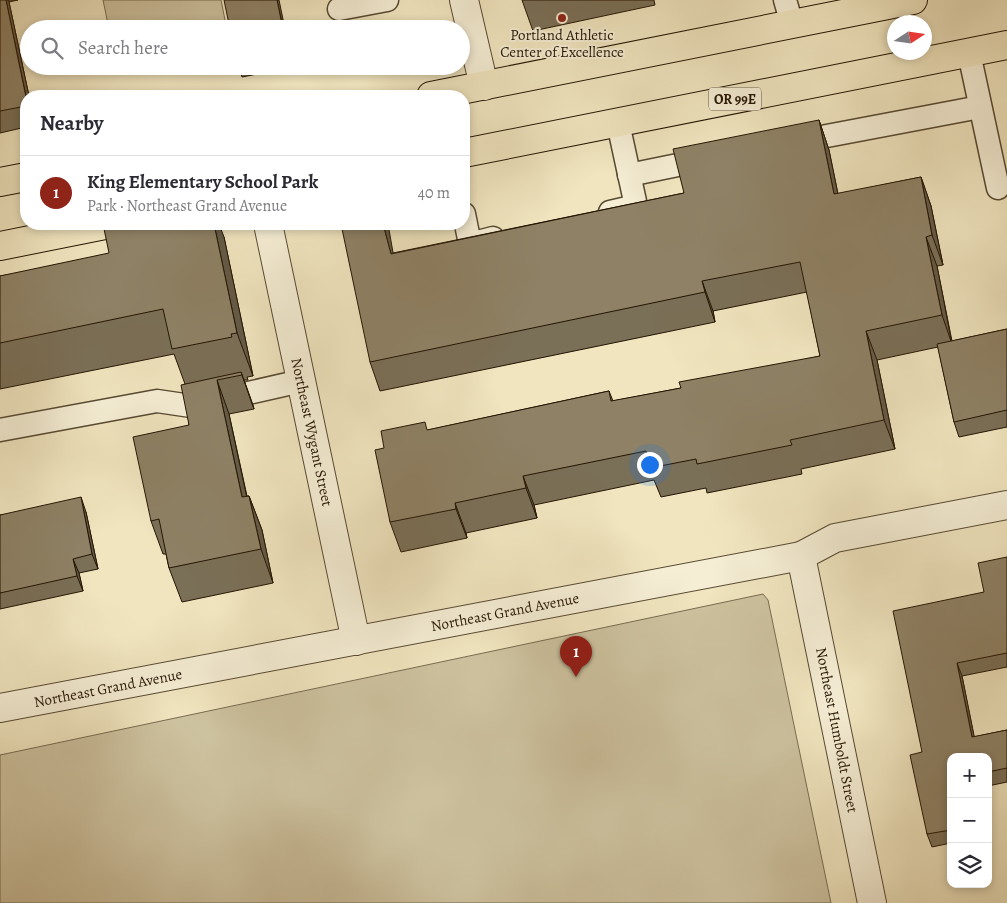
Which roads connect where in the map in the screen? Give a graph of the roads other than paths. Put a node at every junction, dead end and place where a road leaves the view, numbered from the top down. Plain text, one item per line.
1 (387, 0) edge
2 (464, 0) edge
3 (913, 0) edge
4 (339, 9) dead end
5 (789, 12) edge
6 (469, 20) edge
7 (470, 26) edge
8 (1007, 45) edge
9 (969, 53) junction
10 (484, 86) junction
11 (463, 90) edge
12 (980, 107) junction
13 (618, 123) junction
14 (779, 145) edge
15 (470, 152) edge
16 (731, 154) edge
17 (629, 175) junction
18 (20, 178) edge
19 (0, 182) edge
20 (998, 188) dead end
21 (589, 217) edge
22 (80, 230) edge
23 (269, 230) edge
24 (462, 230) edge
25 (516, 233) edge
26 (0, 246) edge
27 (301, 381) junction
28 (0, 430) edge
29 (1007, 505) edge
30 (801, 556) junction
31 (356, 641) junction
32 (0, 708) edge
33 (872, 903) edge

1 - 4 lane
2 - 6 street
3 - 5 main road
5 - 10 main road
7 - 10 street
8 - 9 main road, OR 99E
9 - 12 lane
9 - 13 main road, OR 99E
10 - 11 main road
12 - 14 lane
12 - 20 lane
13 - 15 main road, OR 99E
13 - 17 lane
16 - 17 lane
17 - 21 lane
18 - 19 main road
22 - 26 main road
23 - 27 street, Northeast Wygant Street
24 - 25 lane
27 - 28 lane
27 - 31 street, Northeast Wygant Street
29 - 30 street, Northeast Grand Avenue
30 - 31 street, Northeast Grand Avenue
30 - 33 street, Northeast Humboldt Street
31 - 32 street, Northeast Grand Avenue

